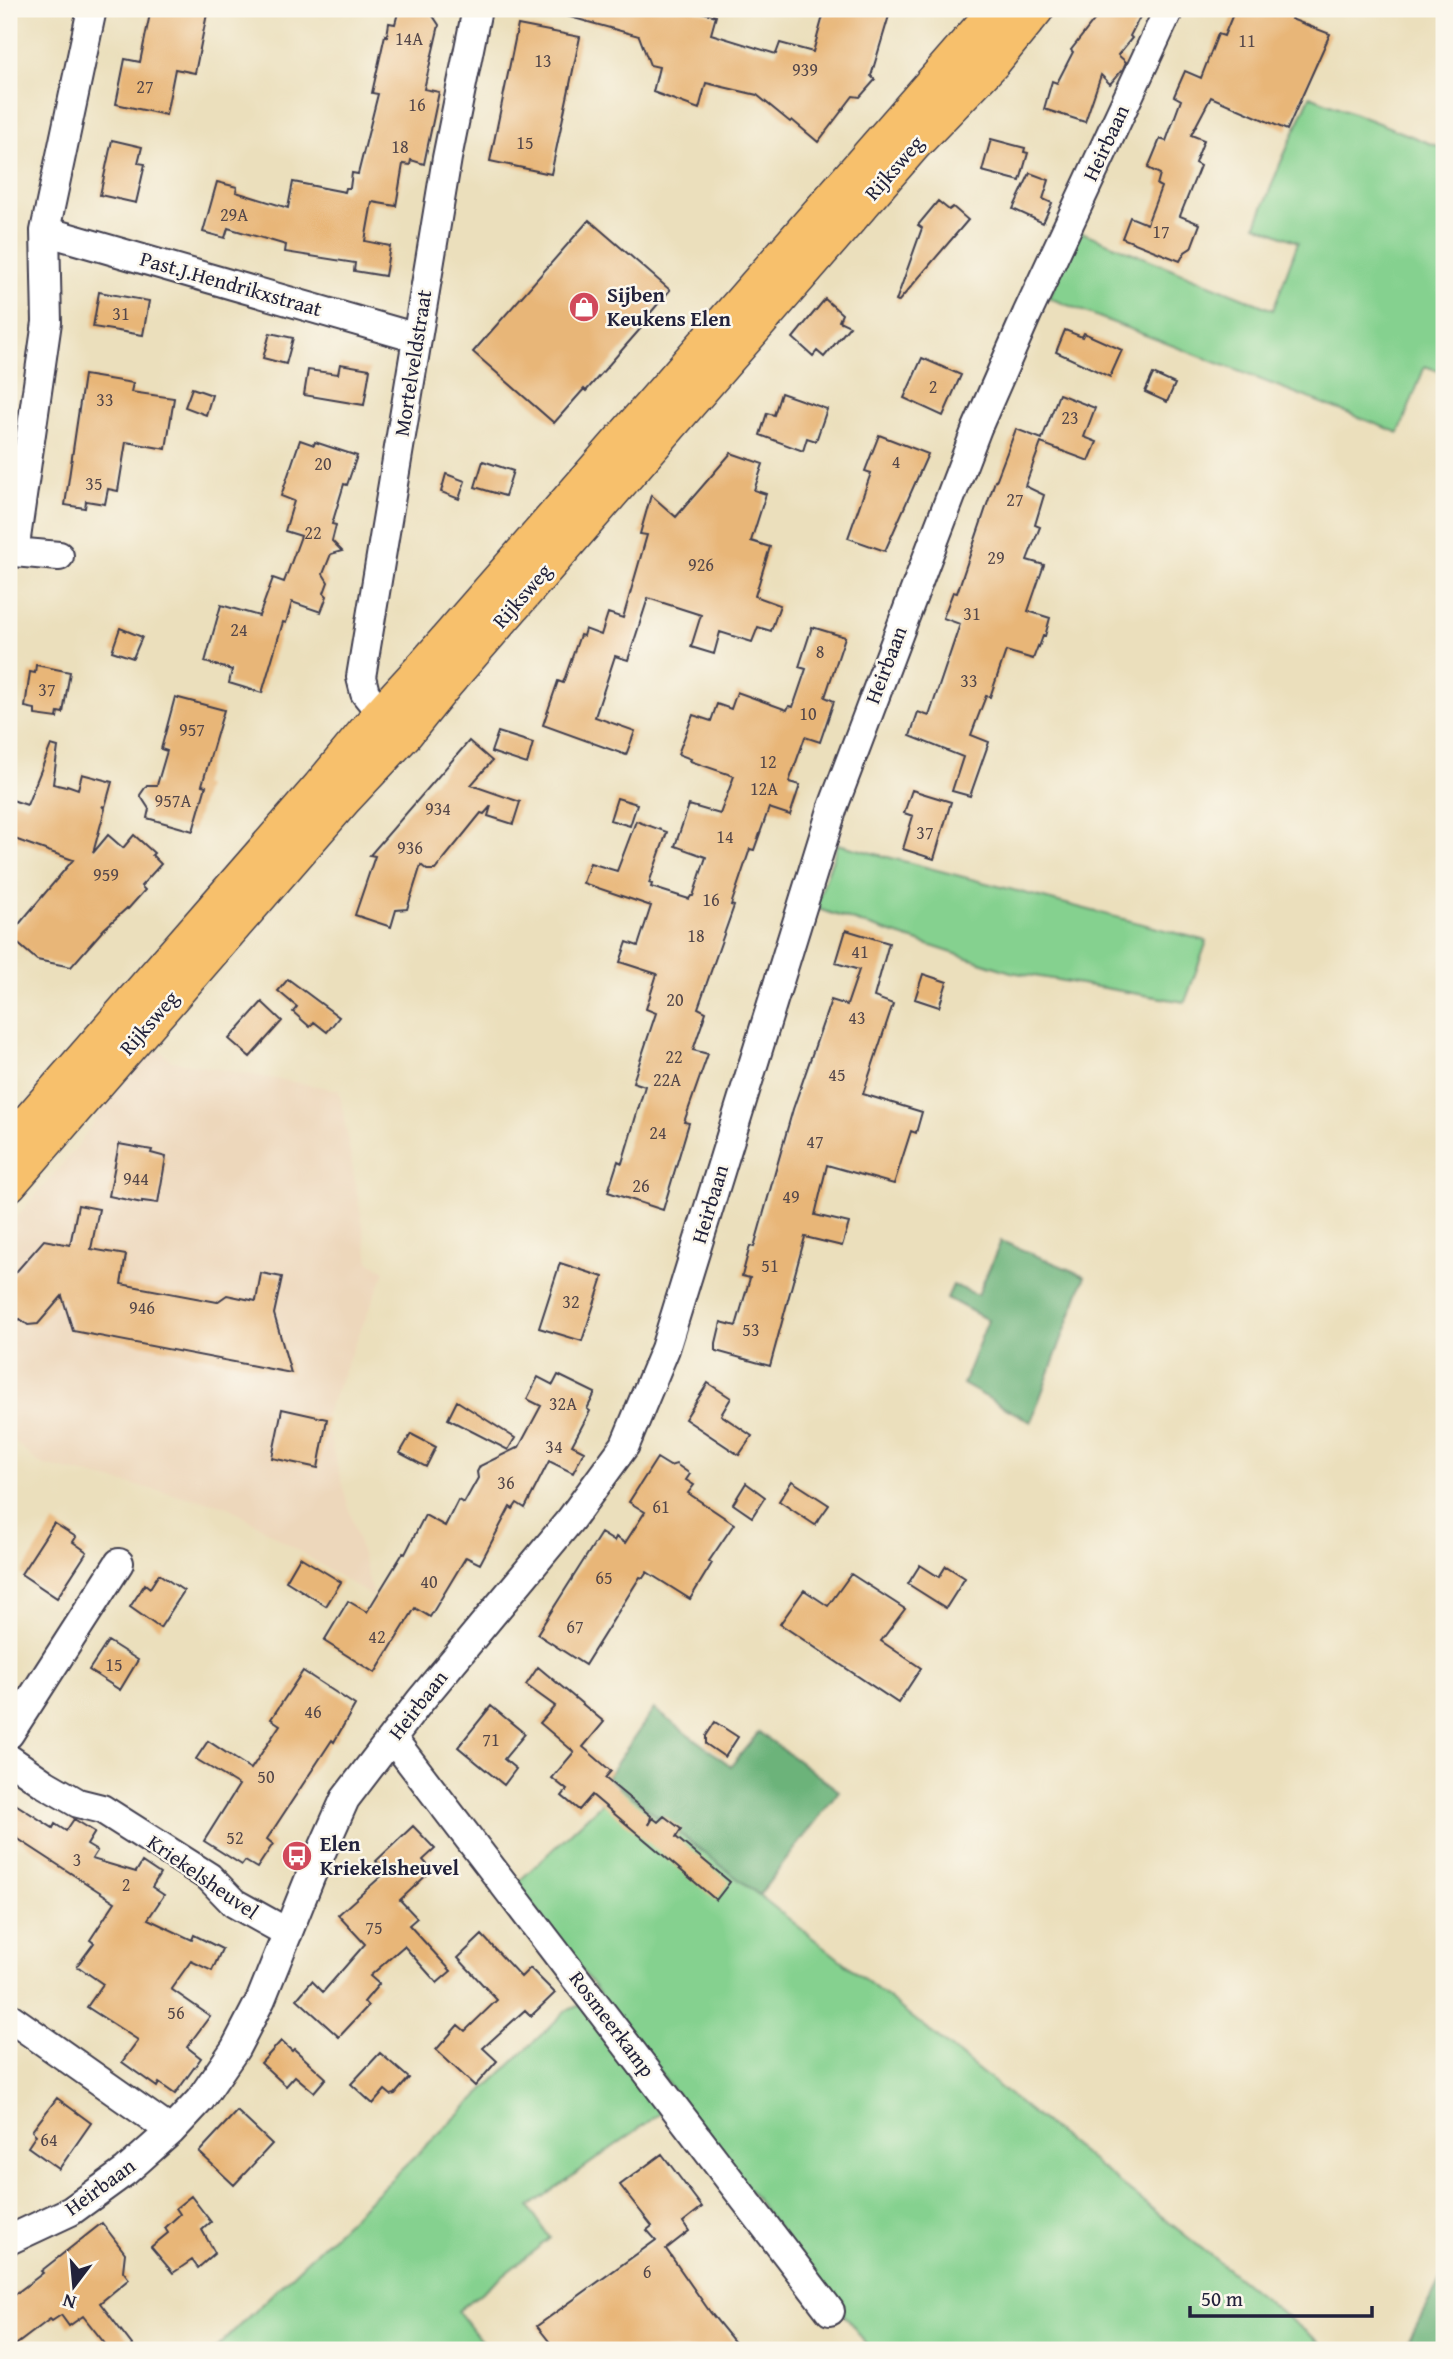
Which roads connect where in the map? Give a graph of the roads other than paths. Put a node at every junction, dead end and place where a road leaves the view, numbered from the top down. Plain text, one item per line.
1 (92, 9) edge
2 (477, 9) edge
3 (997, 9) edge
4 (1036, 9) edge
5 (1169, 9) edge
6 (45, 231) junction
7 (417, 338) junction
8 (59, 555) dead end
9 (381, 713) junction
10 (9, 1144) edge
11 (9, 1184) edge
12 (119, 1563) dead end
13 (9, 1734) edge
14 (392, 1738) junction
15 (9, 1759) edge
16 (288, 1933) junction
17 (9, 2017) edge
18 (171, 2131) junction
19 (9, 2240) edge
20 (831, 2311) dead end

1 - 6 street
2 - 7 street, Mortelveldstraat
3 - 9 main road, Rijksweg
4 - 11 main road, Rijksweg
5 - 14 street, Heirbaan
6 - 7 street, Past.J.Hendrikxstraat
6 - 8 street
7 - 9 street, Mortelveldstraat
9 - 10 main road, Rijksweg
12 - 13 street
14 - 16 street, Heirbaan
14 - 20 street, Rosmeerkamp
15 - 16 street, Kriekelsheuvel
16 - 18 street, Heirbaan
17 - 18 street
18 - 19 street, Heirbaan

